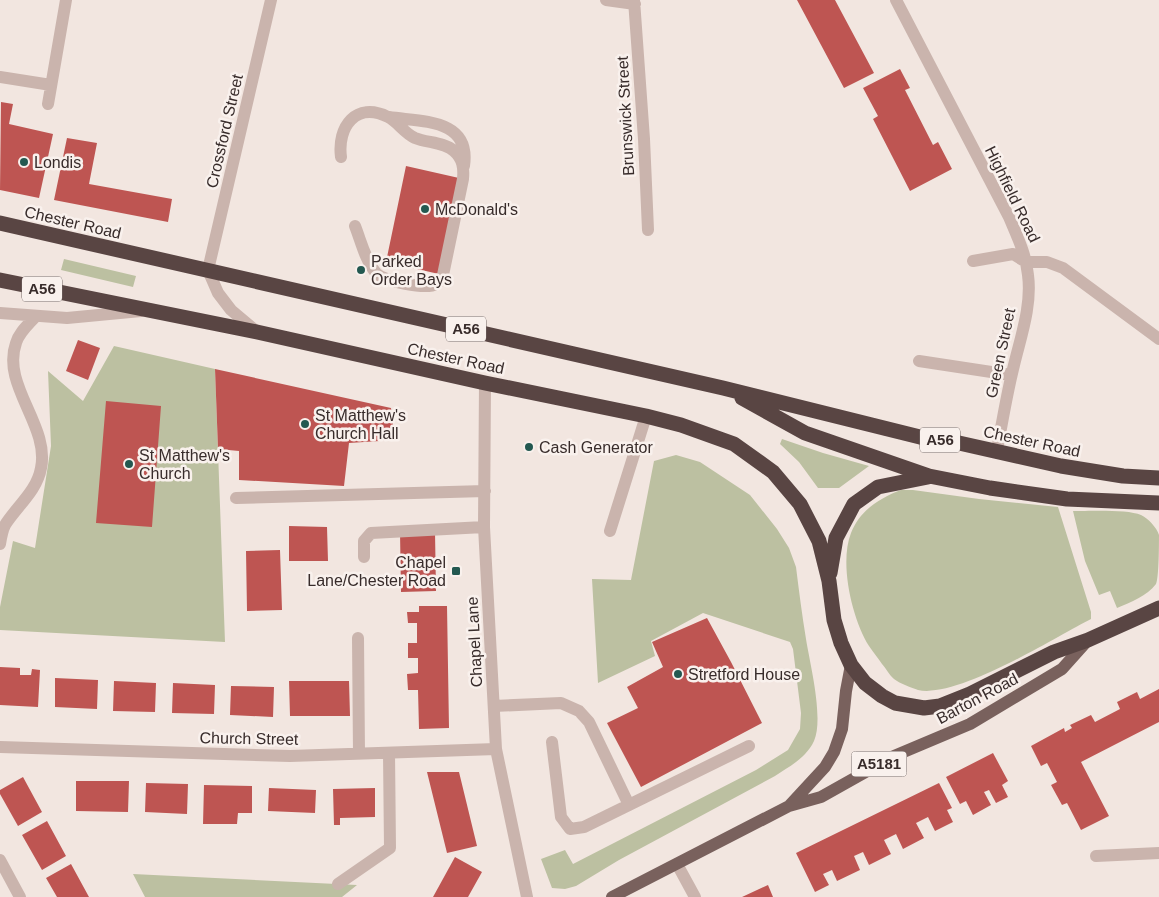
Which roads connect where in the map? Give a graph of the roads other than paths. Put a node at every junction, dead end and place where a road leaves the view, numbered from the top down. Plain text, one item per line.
1 (66, 0) edge
2 (271, 0) edge
3 (606, 0) edge
4 (896, 0) edge
5 (635, 2) edge
6 (0, 76) edge
7 (52, 85) junction
8 (48, 104) dead end
9 (389, 117) junction
10 (341, 157) dead end
11 (464, 168) junction
12 (0, 223) edge
13 (355, 226) dead end
14 (648, 230) dead end
15 (972, 261) dead end
16 (1026, 262) junction
17 (208, 270) junction
18 (0, 280) edge
19 (150, 310) junction
20 (0, 313) edge
21 (36, 316) junction
22 (257, 332) junction
23 (1159, 339) edge
24 (919, 361) dead end
25 (1012, 375) junction
26 (485, 383) junction
27 (723, 388) junction
28 (646, 416) junction
29 (997, 451) junction
30 (929, 476) junction
31 (1159, 478) edge
32 (485, 491) junction
33 (236, 498) dead end
34 (1158, 505) edge
35 (484, 527) junction
36 (610, 531) dead end
37 (0, 544) edge
38 (364, 557) dead end
39 (829, 580) junction
40 (1159, 608) edge
41 (358, 638) dead end
42 (1088, 640) junction
43 (851, 665) junction
44 (494, 706) junction
45 (552, 742) dead end
46 (749, 746) dead end
47 (0, 747) edge
48 (496, 750) junction
49 (389, 753) junction
50 (359, 754) junction
51 (629, 805) junction
52 (789, 806) junction
53 (1159, 853) edge
54 (1096, 856) dead end
55 (0, 860) edge
56 (677, 864) junction
57 (338, 884) dead end
58 (20, 897) edge
59 (527, 897) edge
60 (612, 897) edge
61 (695, 897) edge

1 - 7 street
2 - 17 street, Crossford Street
3 - 5 street
4 - 16 street, Highfield Road
5 - 14 street, Brunswick Street
6 - 7 street
7 - 8 street
9 - 10 street
9 - 11 street
9 - 11 street
11 - 13 street
12 - 17 highway, Chester Road / A56
15 - 16 street
16 - 23 street, Highfield Road
16 - 25 street, Green Street
17 - 22 street
17 - 27 highway, Chester Road / A56
18 - 19 highway, Chester Road / A56
19 - 21 street
19 - 22 highway, Chester Road / A56
20 - 21 street
21 - 37 street
22 - 26 highway, Chester Road / A56
24 - 25 street
25 - 29 street, Green Street
26 - 28 highway, Chester Road / A56
26 - 32 street, Chapel Lane
27 - 29 highway, Chester Road / A56
27 - 30 highway, Chester Road / A56
28 - 36 street
28 - 39 highway, Chester Road / A56
29 - 31 highway, Chester Road / A56
30 - 34 highway, Chester Road / A56
30 - 39 highway, Chester Road / A56
32 - 33 street
32 - 35 street, Chapel Lane
35 - 38 street
35 - 44 street, Chapel Lane
39 - 43 highway, Chester Road / A56
40 - 42 highway, Chester Road / A56
41 - 50 street
42 - 43 highway, Chester Road / A56
42 - 52 main road, Barton Road / A5181
43 - 52 main road, Barton Road / A5181
44 - 48 street, Chapel Lane
44 - 51 street
45 - 51 street
46 - 51 street
47 - 50 street, Church Street
48 - 49 street, Church Street
48 - 59 street, Chapel Lane
49 - 50 street, Church Street
49 - 57 street
52 - 56 main road, Barton Road / A5181
53 - 54 street
55 - 58 street
56 - 60 main road, Barton Road / A5181
56 - 61 street

